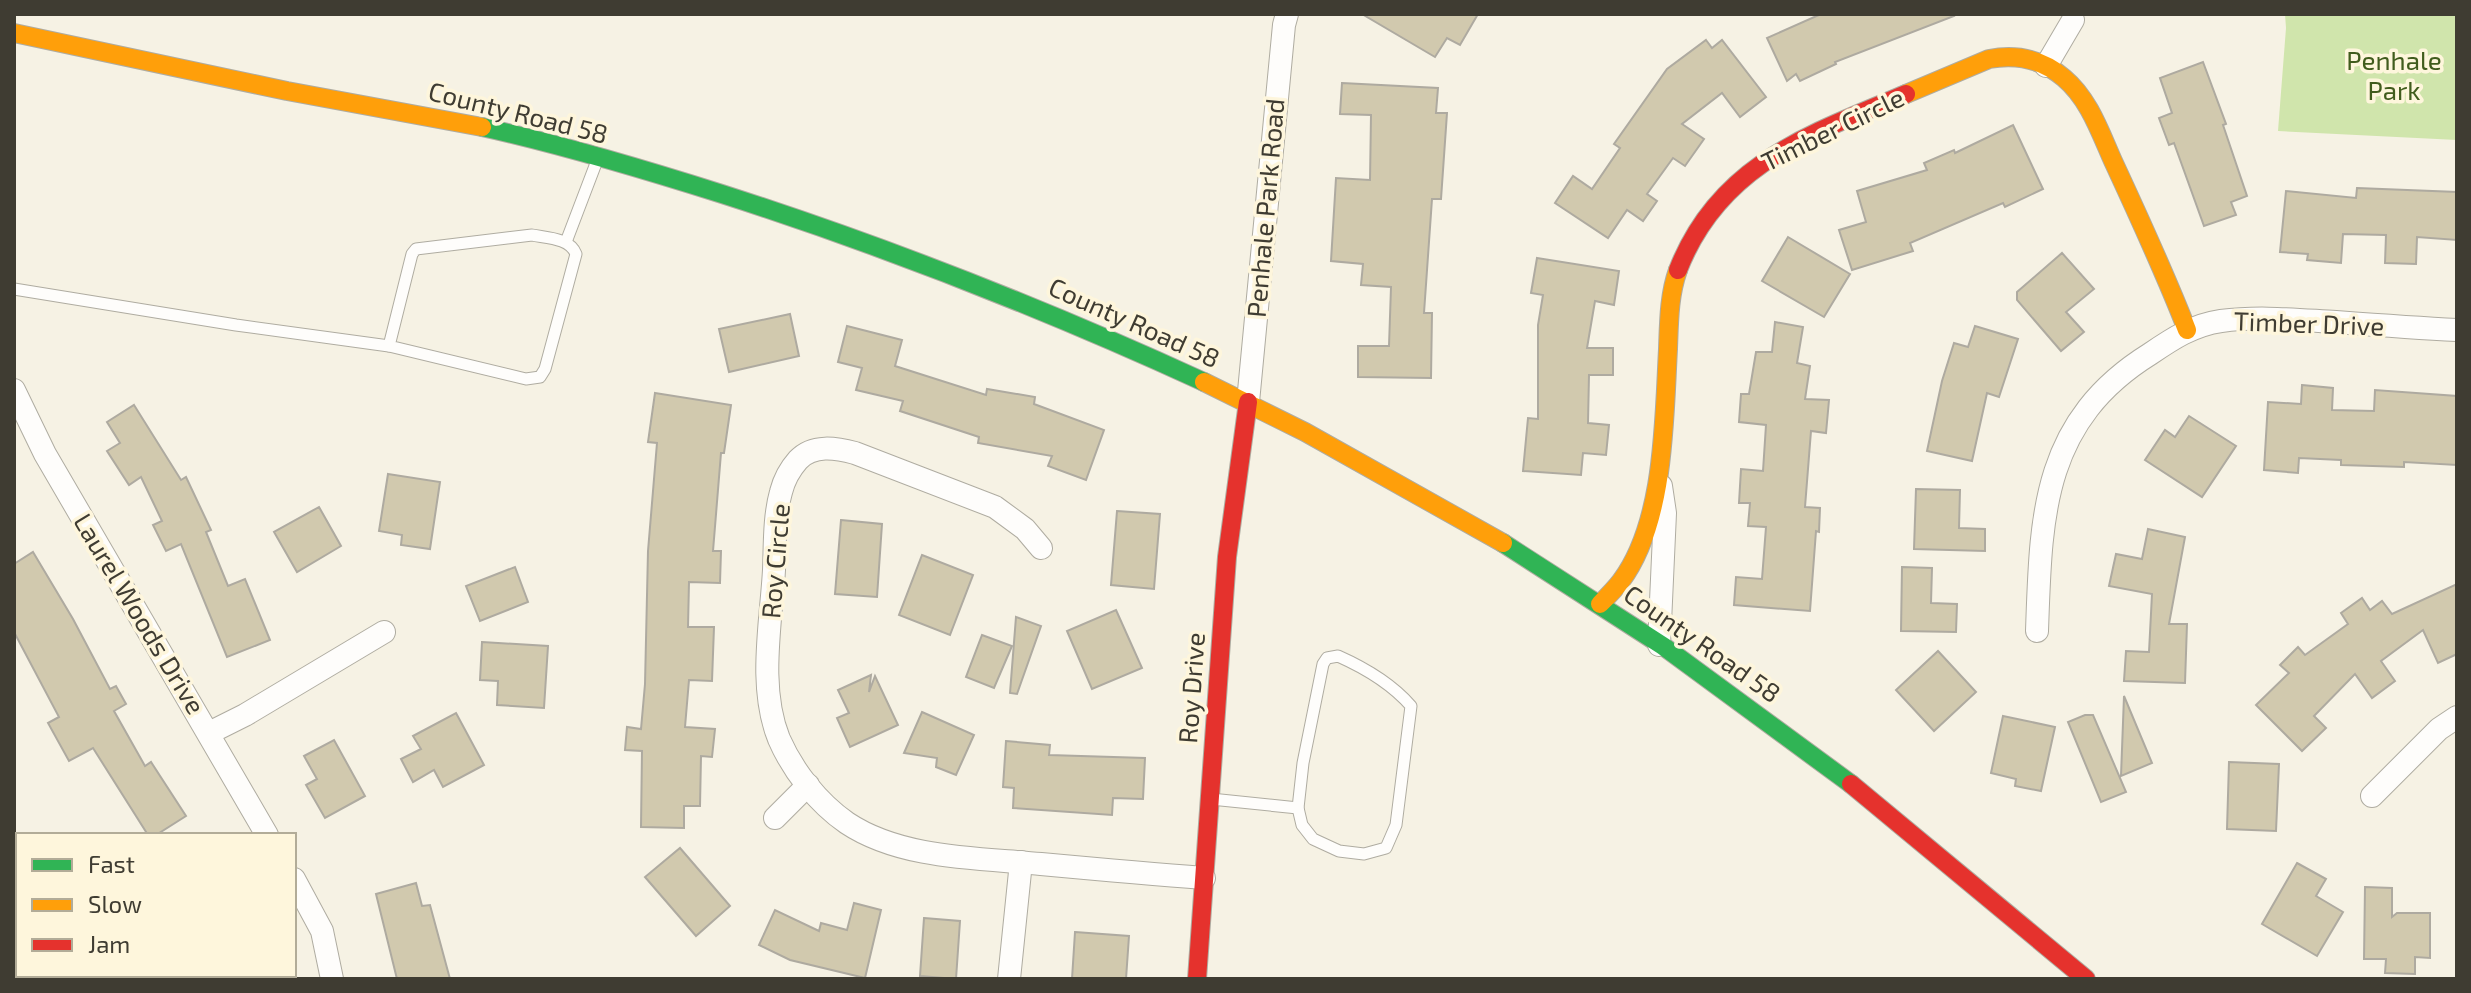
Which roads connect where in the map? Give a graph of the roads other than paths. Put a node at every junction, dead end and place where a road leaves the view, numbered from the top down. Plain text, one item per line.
1 (16, 14) edge
2 (1287, 14) edge
3 (2073, 20) dead end
4 (14, 31) edge
5 (2046, 66) junction
6 (598, 158) junction
7 (566, 242) junction
8 (14, 289) edge
9 (2187, 330) junction
10 (2457, 330) edge
11 (389, 346) junction
12 (14, 390) edge
13 (1248, 402) junction
14 (1659, 474) junction
15 (1041, 548) dead end
16 (1600, 604) junction
17 (2037, 631) dead end
18 (384, 632) dead end
19 (1659, 645) junction
20 (2457, 717) edge
21 (209, 733) junction
22 (808, 785) junction
23 (2372, 796) dead end
24 (1210, 799) junction
25 (1298, 808) junction
26 (775, 818) dead end
27 (266, 833) edge
28 (1021, 862) junction
29 (1204, 878) junction
30 (296, 883) edge
31 (332, 979) edge
32 (1009, 979) edge
33 (1197, 979) edge
34 (2086, 979) edge

1 - 4 street
2 - 13 street, Penhale Park Road
3 - 5 street
4 - 6 street, County Road 58
5 - 9 street, Timber Circle
5 - 14 street, Timber Circle
6 - 7 lane
6 - 13 street, County Road 58
7 - 11 lane
7 - 11 lane
8 - 11 lane
9 - 10 street, Timber Drive
9 - 17 street, Timber Drive
12 - 21 street, Laurel Woods Drive
13 - 16 street, County Road 58
13 - 24 street, Roy Drive
14 - 16 street, Timber Circle
14 - 19 street, Timber Circle
15 - 22 street, Roy Circle
16 - 19 street, County Road 58
18 - 21 street
19 - 34 street, County Road 58
20 - 23 street
21 - 27 street, Laurel Woods Drive
22 - 26 street
22 - 28 street, Roy Circle
24 - 25 lane
24 - 29 street, Roy Drive
25 - 25 lane
28 - 29 street, Roy Circle
28 - 32 street
29 - 33 street, Roy Drive
30 - 31 street

